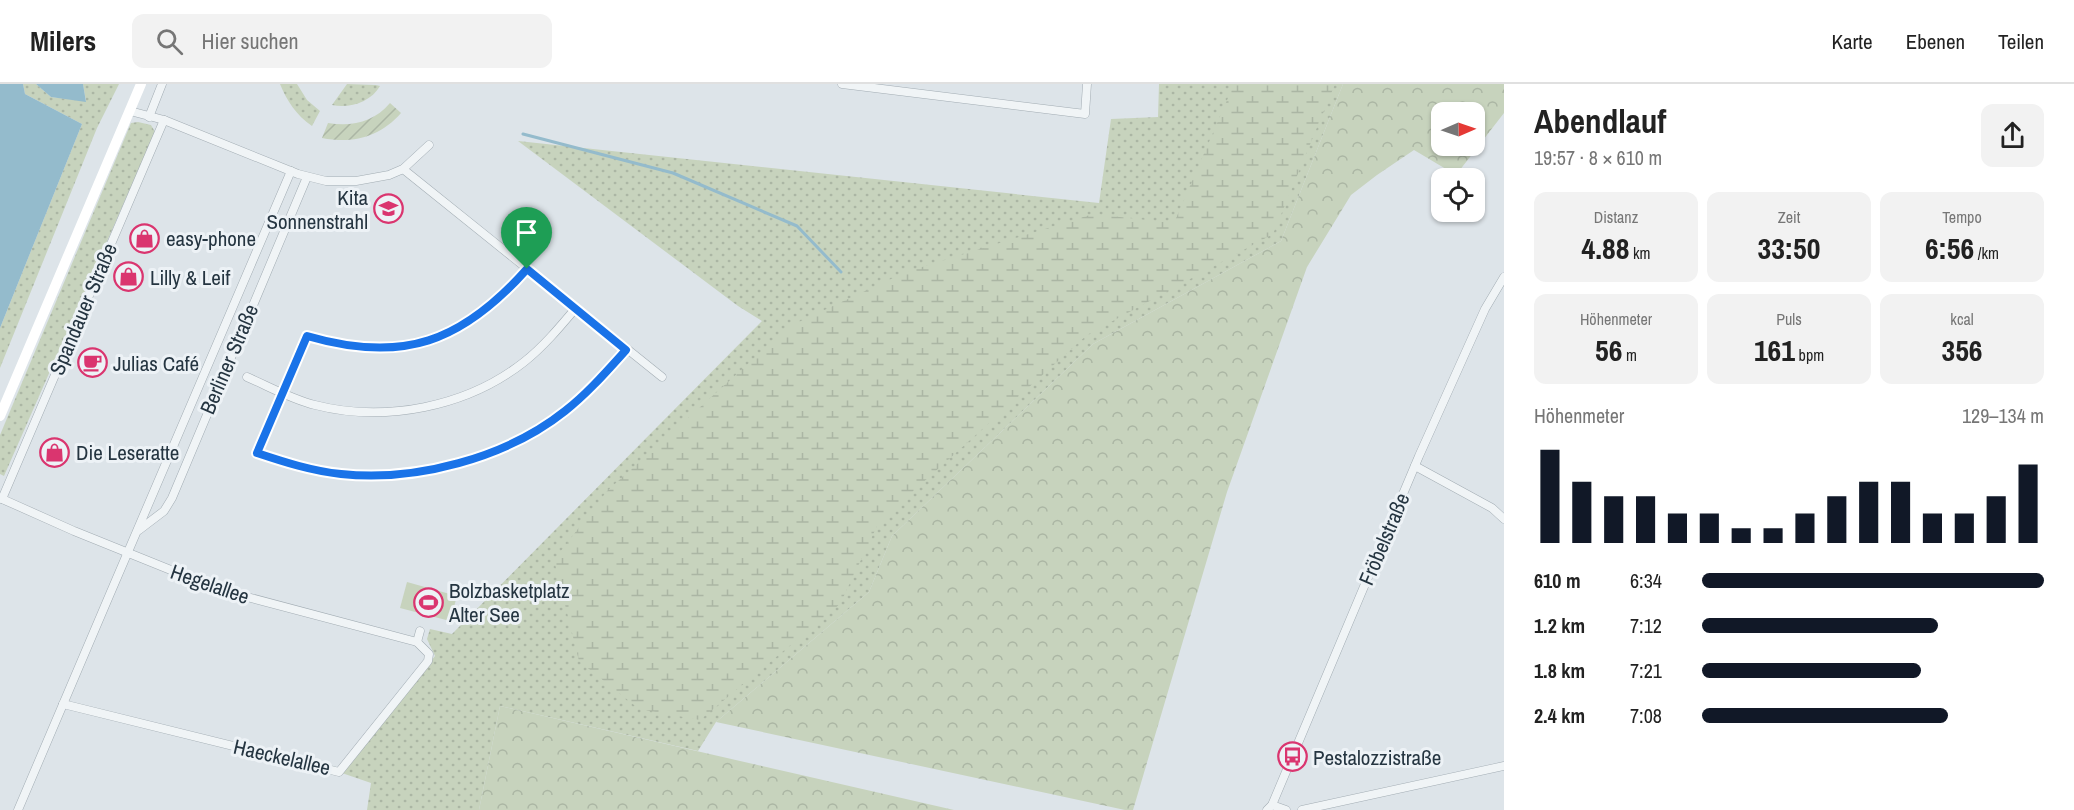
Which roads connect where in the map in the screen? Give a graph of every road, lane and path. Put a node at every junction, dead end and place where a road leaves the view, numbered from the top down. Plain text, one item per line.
1 (141, 84) edge
2 (162, 84) edge
3 (842, 84) edge
4 (1087, 84) edge
5 (903, 88) edge
6 (130, 111) junction
7 (148, 117) junction
8 (164, 120) junction
9 (429, 145) dead end
10 (403, 169) junction
11 (291, 171) junction
12 (307, 177) junction
13 (527, 269) junction
14 (1504, 277) edge
15 (1501, 286) edge
16 (575, 309) junction
17 (626, 350) junction
18 (247, 377) dead end
19 (662, 377) dead end
20 (283, 392) junction
21 (0, 416) edge
22 (1415, 466) junction
23 (1, 499) edge
24 (1504, 519) edge
25 (138, 531) junction
26 (128, 553) junction
27 (420, 631) dead end
28 (417, 642) junction
29 (63, 704) junction
30 (1504, 766) edge
31 (1270, 807) edge
32 (18, 810) edge
33 (1286, 810) edge
34 (1302, 810) edge

1 - 6 main road, Spandauer Straße
2 - 7 street
3 - 5 street
4 - 5 street
6 - 7 street
6 - 21 main road, Spandauer Straße
7 - 8 street
8 - 11 street
8 - 23 street, Spandauer Straße
9 - 10 street
10 - 12 street
10 - 13 street
11 - 12 street
11 - 25 street, Berliner Straße
12 - 25 street, Berliner Straße
13 - 16 street
13 - 20 street
14 - 15 street, Fröbelstraße
15 - 22 street, Fröbelstraße
16 - 17 street
16 - 20 street
17 - 19 street
17 - 20 street
18 - 20 street
22 - 24 street
22 - 31 street, Fröbelstraße
23 - 26 street, Hegelallee
25 - 26 street, Berliner Straße
26 - 28 street, Hegelallee
26 - 29 street, Berliner Straße
27 - 28 street
28 - 29 street, Haeckelallee
29 - 32 street, Berliner Straße
30 - 34 street
31 - 33 street

